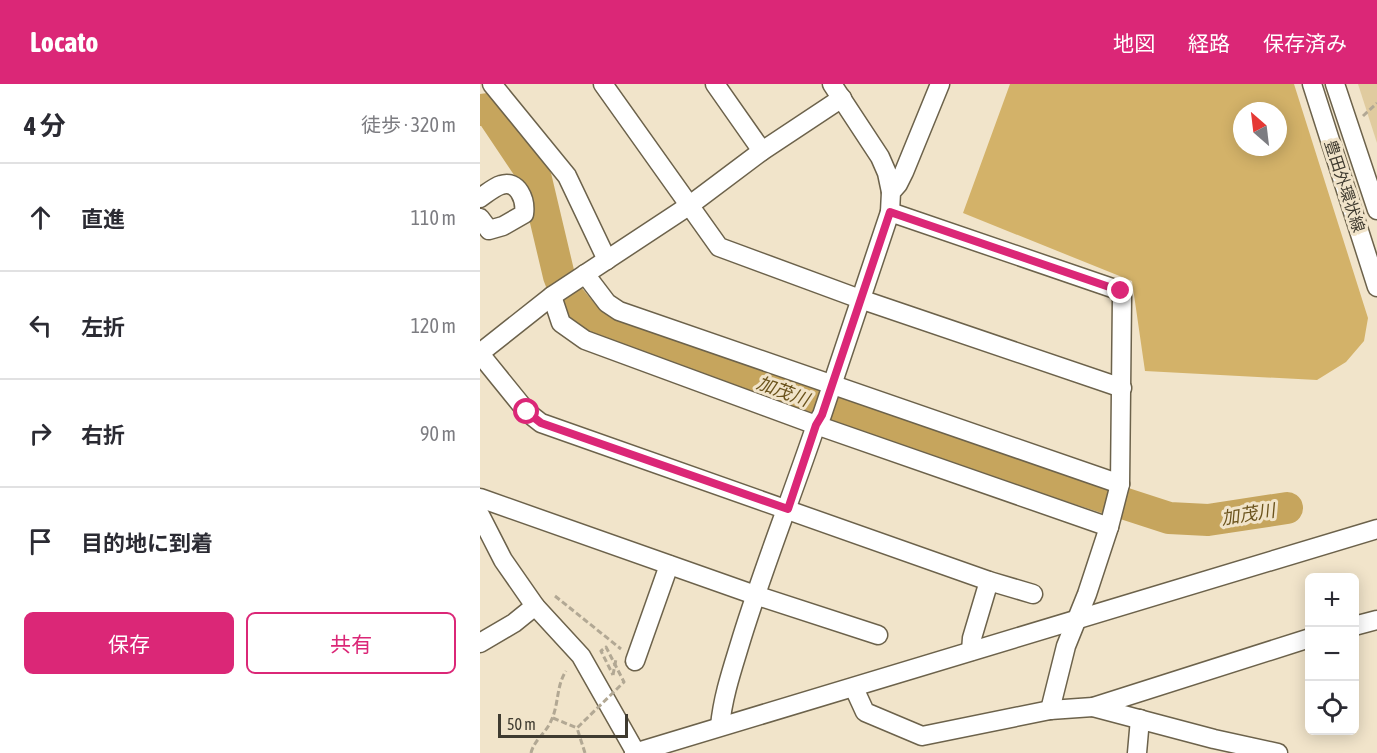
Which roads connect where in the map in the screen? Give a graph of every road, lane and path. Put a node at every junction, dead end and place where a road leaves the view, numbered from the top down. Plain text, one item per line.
1 (492, 84) edge
2 (603, 84) edge
3 (715, 84) edge
4 (940, 84) edge
5 (1312, 84) edge
6 (1335, 84) edge
7 (837, 91) edge
8 (1377, 103) edge
9 (1363, 116) dead end
10 (762, 151) junction
11 (891, 192) junction
12 (480, 198) edge
13 (690, 204) junction
14 (1377, 210) edge
15 (890, 212) junction
16 (480, 218) edge
17 (607, 260) junction
18 (585, 274) junction
19 (1377, 287) edge
20 (552, 296) junction
21 (860, 299) junction
22 (480, 354) edge
23 (1122, 388) junction
24 (830, 389) junction
25 (819, 420) junction
26 (1120, 485) junction
27 (480, 498) edge
28 (788, 509) junction
29 (480, 515) edge
30 (1109, 527) junction
31 (1377, 530) edge
32 (669, 565) junction
33 (989, 581) junction
34 (1033, 594) dead end
35 (755, 595) junction
36 (555, 596) dead end
37 (536, 606) junction
38 (1077, 620) junction
39 (1377, 620) edge
40 (1359, 625) edge
41 (878, 635) dead end
42 (1305, 640) edge
43 (480, 643) edge
44 (971, 651) junction
45 (635, 661) dead end
46 (566, 671) dead end
47 (854, 688) junction
48 (1093, 707) junction
49 (1050, 711) junction
50 (553, 718) junction
51 (1140, 719) junction
52 (720, 726) junction
53 (576, 728) junction
54 (531, 753) edge
55 (585, 753) edge
56 (635, 753) edge
57 (1137, 753) edge
58 (1278, 753) edge

1 - 17 street
2 - 13 street
3 - 10 street
4 - 11 street
5 - 19 street, 豊田外環状線
6 - 14 street, 豊田外環状線
7 - 10 street
7 - 11 street
8 - 9 path
10 - 13 street
11 - 15 street
12 - 16 street
13 - 17 street
13 - 21 street
15 - 21 street
15 - 23 street
17 - 18 street
18 - 20 street
18 - 24 street
20 - 22 street
20 - 25 street
21 - 23 street
21 - 24 street
22 - 28 street
23 - 26 street
24 - 25 street
24 - 26 street
25 - 28 street
25 - 30 street
26 - 30 street
27 - 32 street
28 - 33 street
28 - 35 street
29 - 37 street
30 - 38 street
31 - 38 street
32 - 35 street
32 - 45 street
33 - 34 street
33 - 44 street
35 - 41 street
35 - 52 street
36 - 53 path, bridge
37 - 43 street
37 - 56 street
38 - 44 street
38 - 49 street
39 - 40 street
42 - 48 street
44 - 47 street
46 - 50 path
47 - 49 street
47 - 52 street
48 - 49 street
48 - 51 street
50 - 53 path
50 - 54 path
51 - 57 street
51 - 58 street
52 - 56 street
53 - 55 path, bridge

